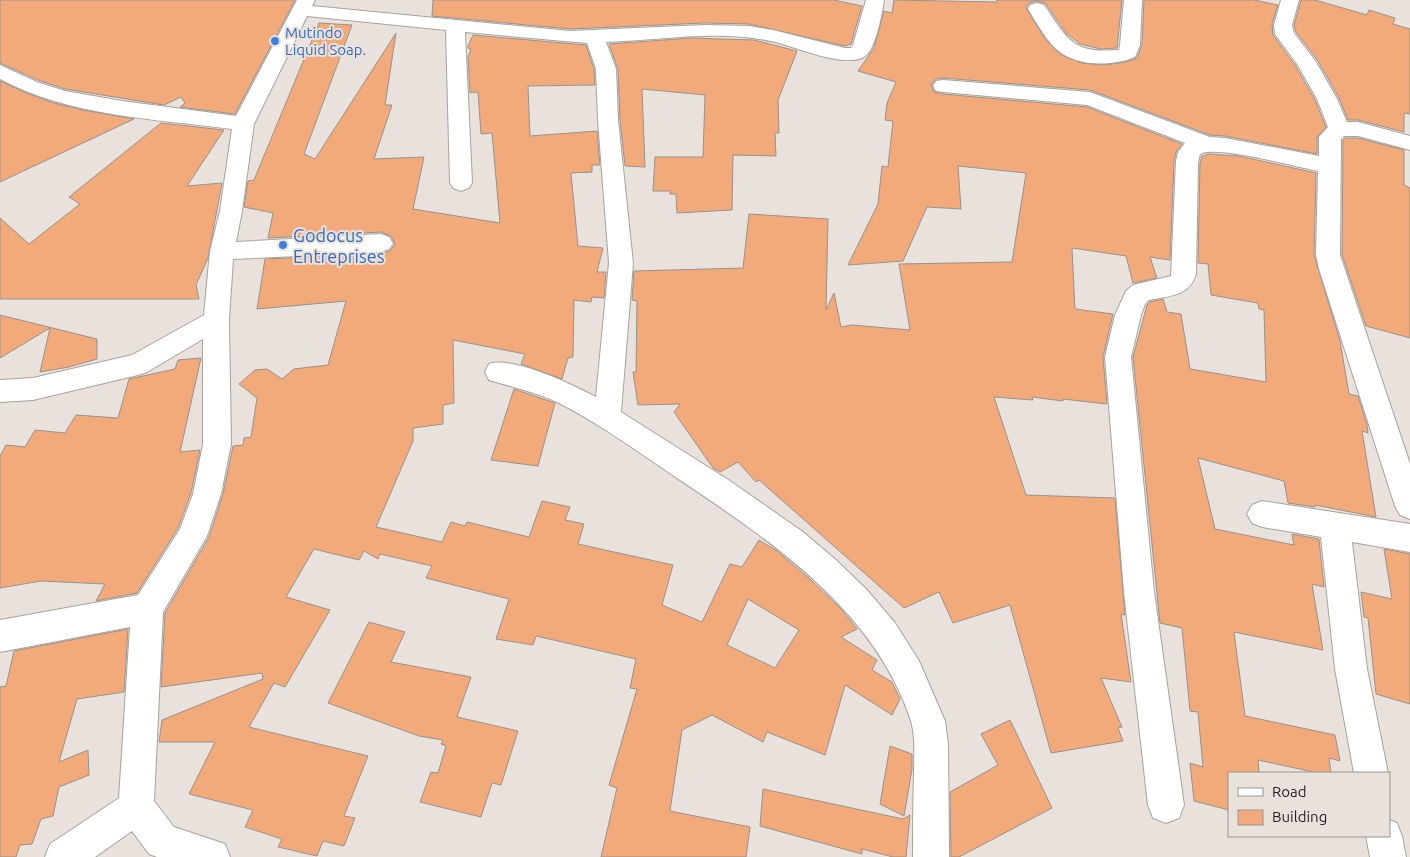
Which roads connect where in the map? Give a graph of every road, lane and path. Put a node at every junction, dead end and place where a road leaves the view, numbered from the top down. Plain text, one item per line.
1 (876, 0) edge
2 (1133, 0) edge
3 (1290, 0) edge
4 (303, 5) edge
5 (1037, 9) dead end
6 (456, 27) junction
7 (595, 38) junction
8 (0, 71) edge
9 (943, 86) dead end
10 (243, 124) junction
11 (1339, 129) junction
12 (1410, 143) edge
13 (1208, 144) junction
14 (1330, 166) junction
15 (461, 183) dead end
16 (381, 243) dead end
17 (222, 251) junction
18 (216, 320) junction
19 (498, 372) dead end
20 (3, 399) edge
21 (607, 418) junction
22 (1410, 506) edge
23 (1262, 514) dead end
24 (1335, 526) junction
25 (1410, 538) edge
26 (148, 609) junction
27 (0, 636) edge
28 (1372, 772) edge
29 (1166, 805) dead end
30 (136, 807) junction
31 (1384, 837) edge
32 (63, 857) edge
33 (212, 857) edge
34 (931, 857) edge
35 (1388, 857) edge

1 - 7 street
2 - 5 street
3 - 11 street
4 - 6 street
4 - 10 street
6 - 7 street
6 - 15 street
7 - 21 street
8 - 10 street
9 - 13 street
10 - 17 street
11 - 12 street
11 - 14 street
13 - 14 street
13 - 29 street
14 - 22 street
16 - 17 street
17 - 18 street
18 - 20 street
18 - 26 street
19 - 21 street
21 - 34 street
23 - 24 street
24 - 25 street
24 - 28 street
26 - 27 street
26 - 30 street
30 - 32 street
30 - 33 street
31 - 35 street

